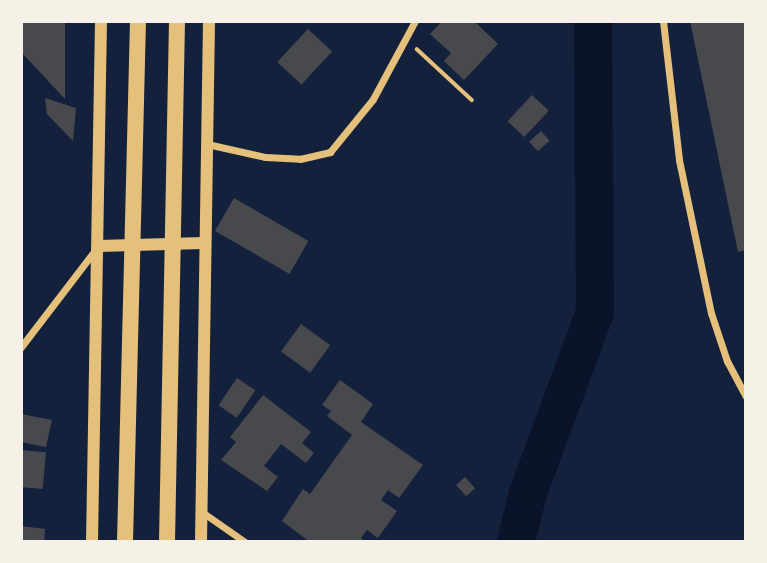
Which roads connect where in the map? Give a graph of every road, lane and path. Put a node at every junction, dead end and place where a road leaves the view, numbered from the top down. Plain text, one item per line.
1 (101, 21) edge
2 (138, 21) edge
3 (177, 21) edge
4 (209, 21) edge
5 (415, 21) edge
6 (663, 21) edge
7 (407, 40) junction
8 (472, 100) dead end
9 (207, 144) junction
10 (172, 243) junction
11 (203, 243) junction
12 (132, 245) junction
13 (99, 246) junction
14 (21, 347) edge
15 (746, 396) edge
16 (202, 512) junction
17 (92, 542) edge
18 (125, 542) edge
19 (167, 542) edge
20 (201, 542) edge
21 (245, 542) edge

1 - 13 street
2 - 12 highway
3 - 10 highway
4 - 9 street
5 - 7 street
6 - 15 street
7 - 8 path
7 - 9 street
9 - 11 street
10 - 11 street
10 - 12 street
10 - 19 highway
11 - 16 street
12 - 13 street
12 - 18 highway
13 - 14 street
13 - 17 street
16 - 20 street
16 - 21 street

